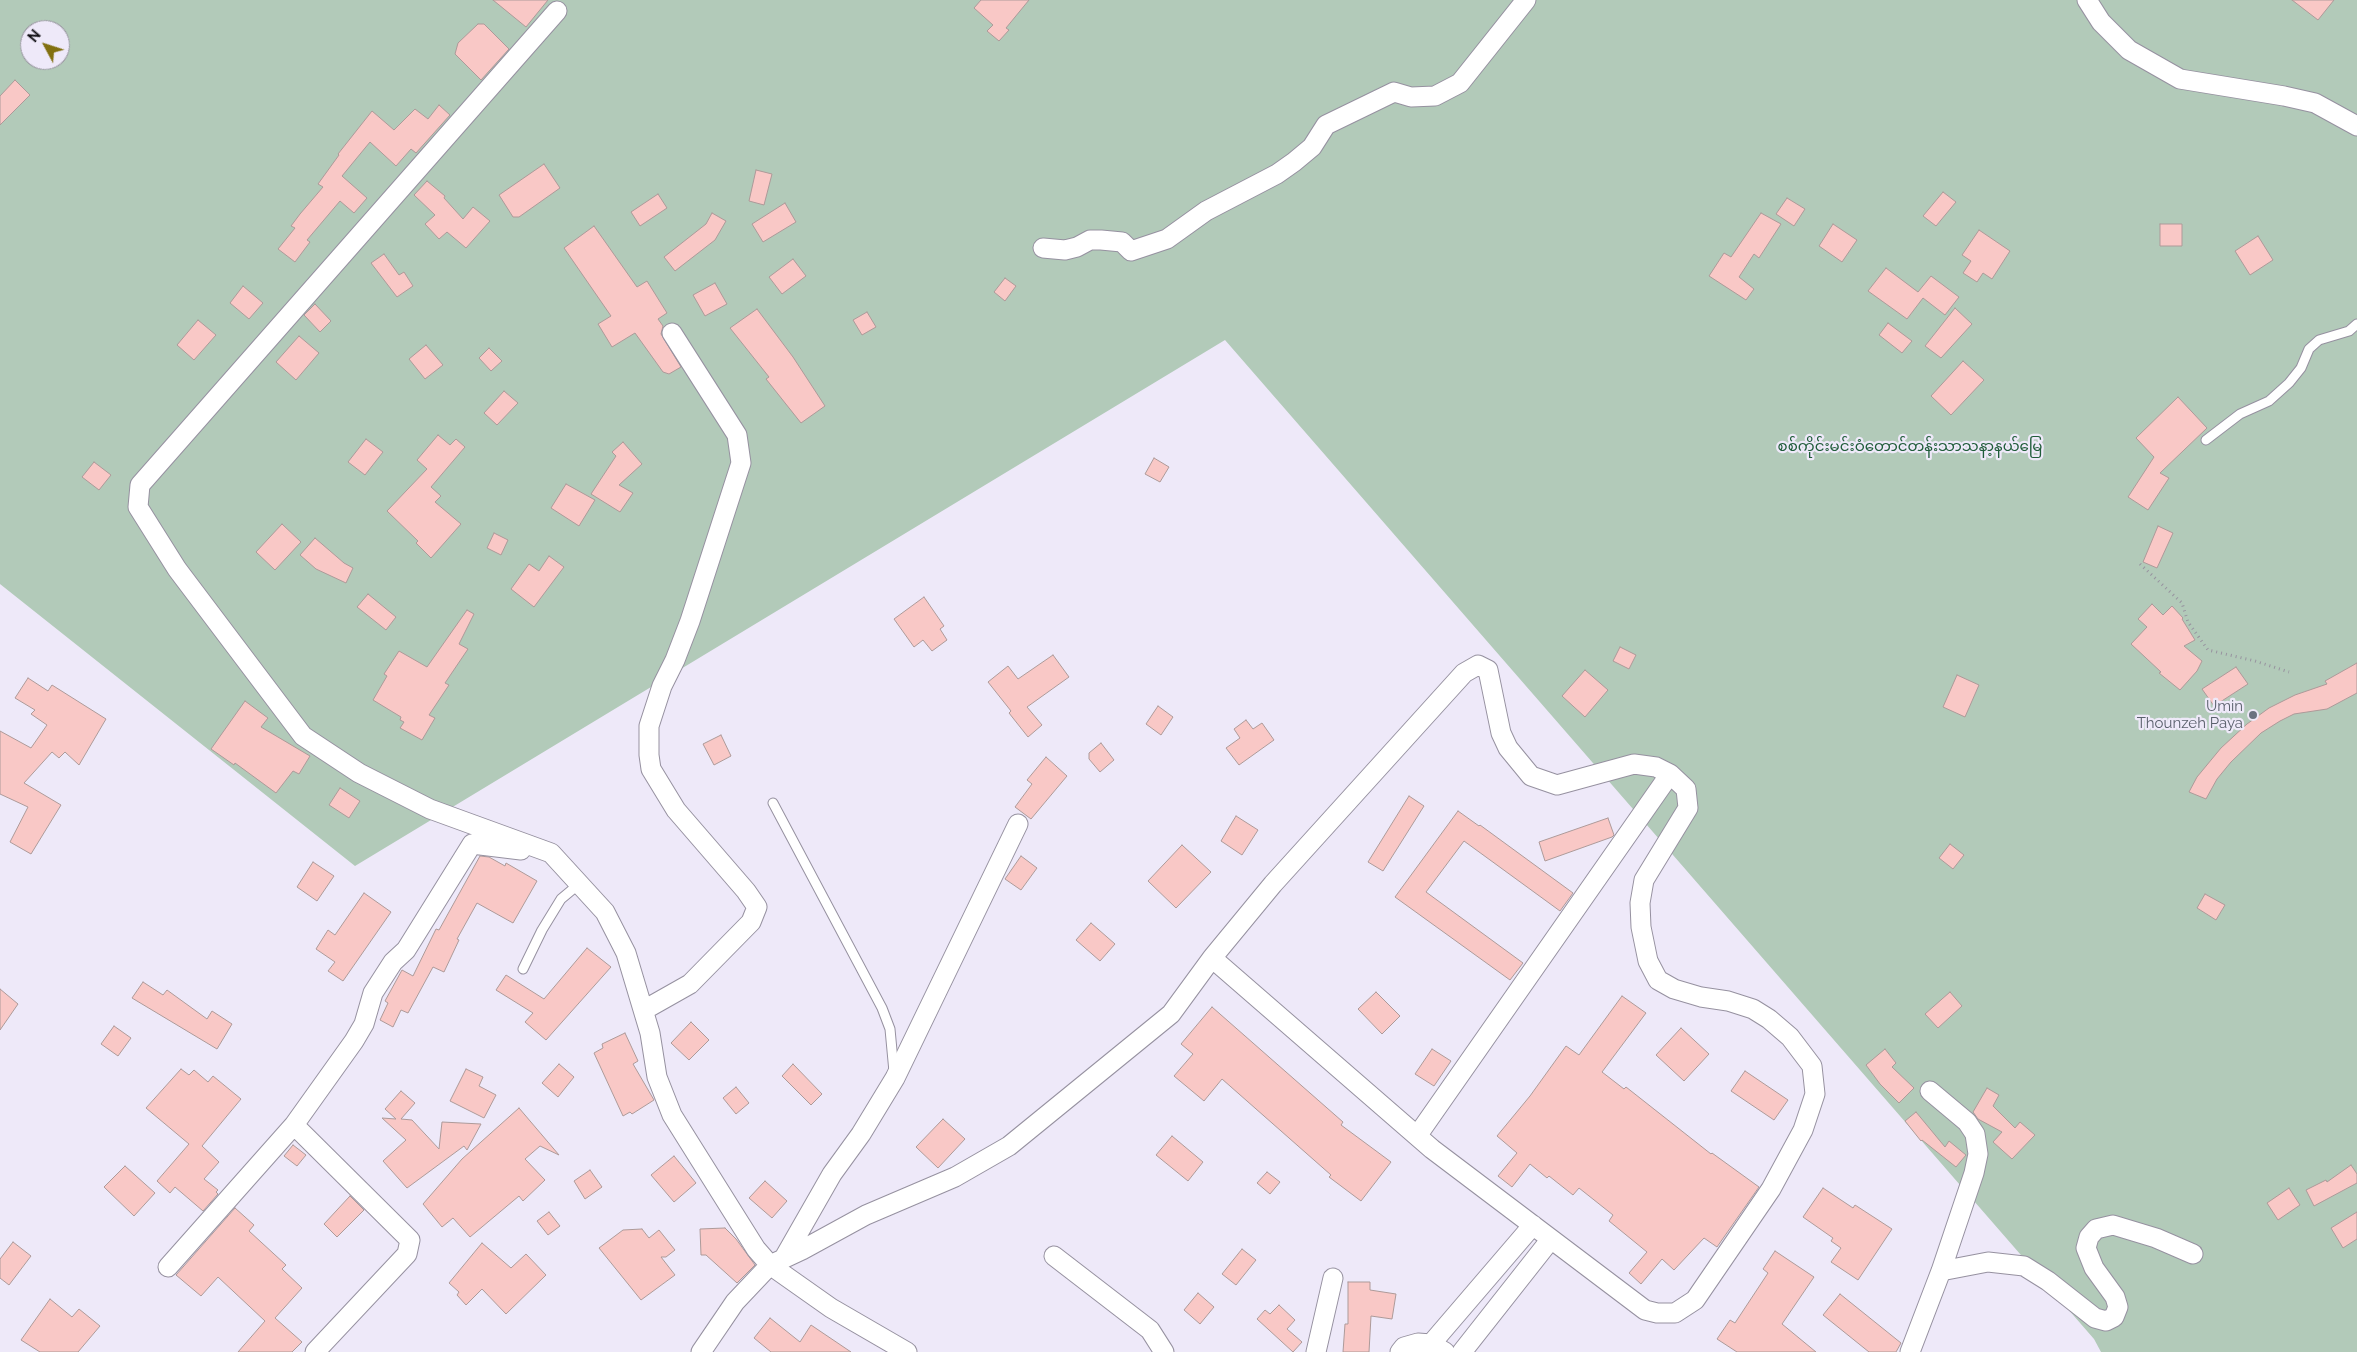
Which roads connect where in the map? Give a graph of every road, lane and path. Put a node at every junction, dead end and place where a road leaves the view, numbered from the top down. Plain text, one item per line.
1 (1526, 0) edge
2 (2087, 0) edge
3 (557, 11) dead end
4 (2357, 126) edge
5 (1043, 248) dead end
6 (2357, 324) edge
7 (672, 333) dead end
8 (2206, 440) dead end
9 (2140, 564) dead end
10 (2290, 672) dead end
11 (1670, 774) junction
12 (774, 803) dead end
13 (1018, 824) dead end
14 (551, 853) junction
15 (579, 884) junction
16 (1212, 958) junction
17 (523, 969) dead end
18 (644, 1010) junction
19 (895, 1078) junction
20 (1930, 1091) dead end
21 (294, 1125) junction
22 (1417, 1136) junction
23 (1533, 1225) junction
24 (1551, 1239) junction
25 (2193, 1254) dead end
26 (1054, 1256) dead end
27 (777, 1261) junction
28 (168, 1267) dead end
29 (1941, 1271) junction
30 (1333, 1278) dead end
31 (1438, 1348) edge
32 (315, 1352) edge
33 (701, 1352) edge
34 (907, 1352) edge
35 (1164, 1352) edge
36 (1316, 1352) edge
37 (1400, 1352) edge
38 (1462, 1352) edge
39 (1910, 1352) edge

1 - 5 street
2 - 4 street
3 - 14 street
6 - 8 lane
7 - 18 street
9 - 10 path
11 - 16 street
11 - 22 street
11 - 24 street
12 - 19 lane
13 - 19 street
14 - 15 street
14 - 21 street
15 - 17 lane
15 - 18 street
16 - 22 street
16 - 27 street
18 - 27 street
19 - 27 street
20 - 29 street
21 - 28 street
21 - 32 street
22 - 23 street
23 - 24 street
23 - 31 street
24 - 38 street
25 - 29 street
26 - 35 street
27 - 33 street
27 - 34 street
29 - 39 street
30 - 36 street
31 - 37 street

